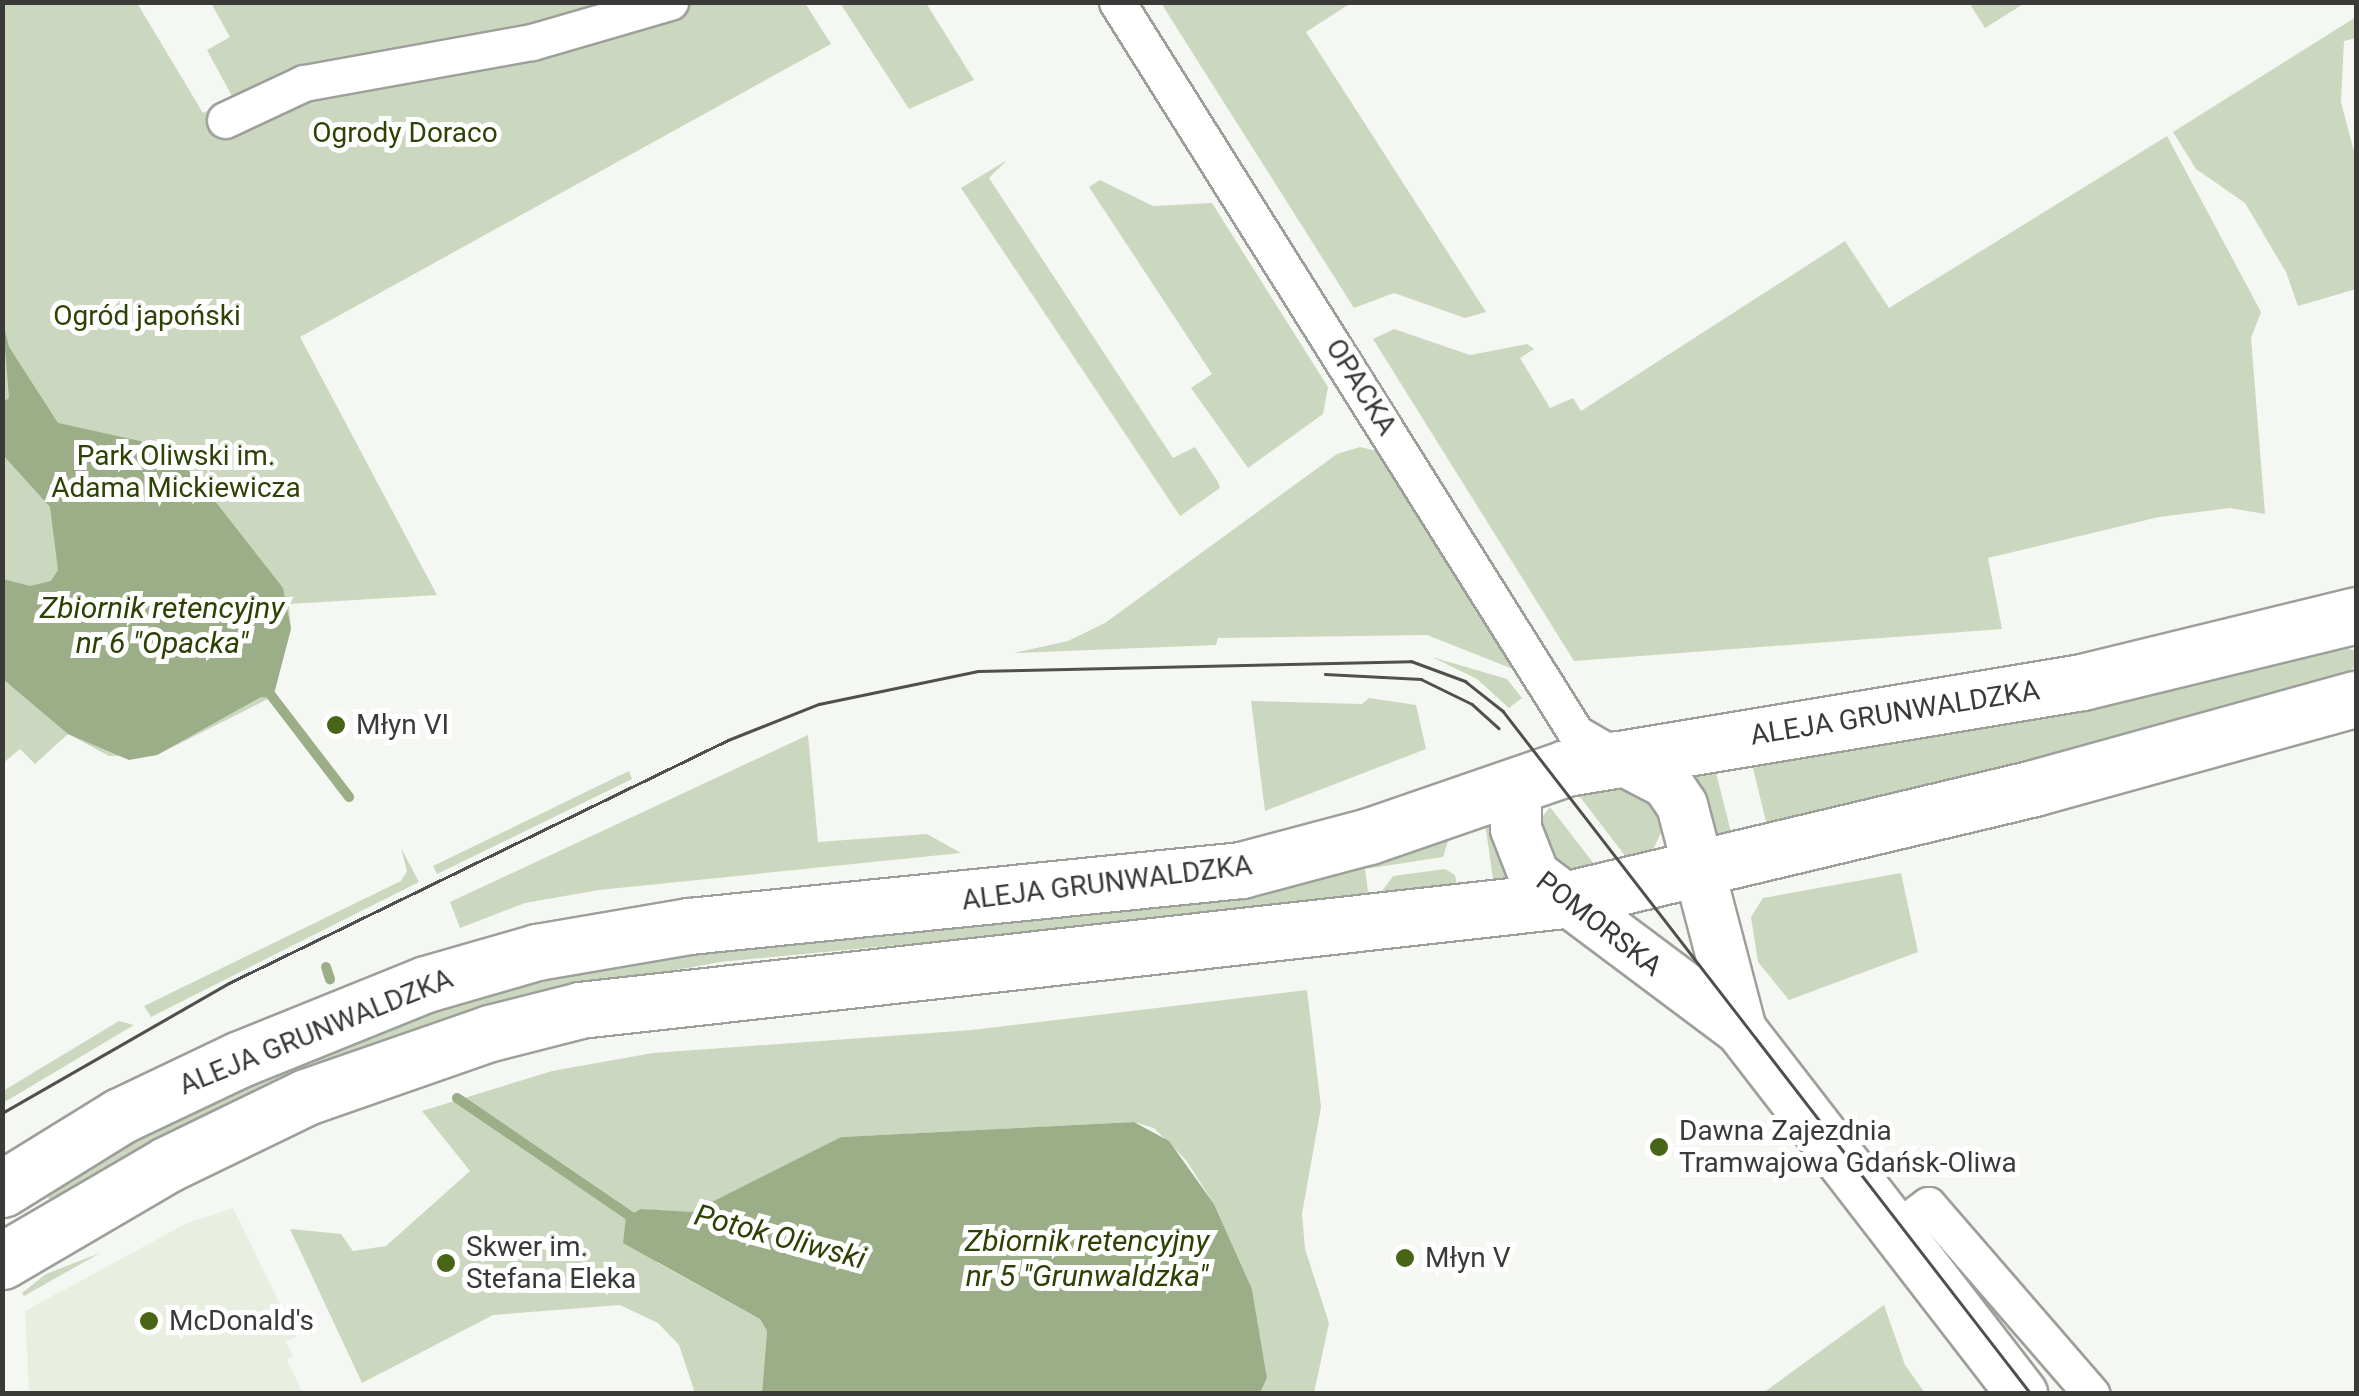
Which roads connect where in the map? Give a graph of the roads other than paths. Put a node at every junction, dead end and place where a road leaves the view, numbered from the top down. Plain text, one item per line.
1 (670, 2) edge
2 (1117, 2) edge
3 (225, 120) dead end
4 (2356, 615) edge
5 (2356, 699) edge
6 (1617, 757) junction
7 (1516, 784) junction
8 (1698, 873) junction
9 (1564, 900) junction
10 (1741, 1030) junction
11 (2, 1189) edge
12 (1912, 1217) junction
13 (2, 1260) edge
14 (2022, 1394) edge
15 (2092, 1394) edge

1 - 3 street
2 - 6 street, OPACKA
4 - 6 main road, ALEJA GRUNWALDZKA
5 - 8 main road, ALEJA GRUNWALDZKA
6 - 7 main road, ALEJA GRUNWALDZKA
6 - 8 main road, POMORSKA
7 - 9 main road, POMORSKA
7 - 11 main road, ALEJA GRUNWALDZKA
8 - 9 main road, ALEJA GRUNWALDZKA
8 - 10 main road, POMORSKA
9 - 10 main road, POMORSKA
9 - 13 main road, ALEJA GRUNWALDZKA
10 - 12 main road, POMORSKA
12 - 14 main road, POMORSKA
12 - 15 street, POMORSKA

